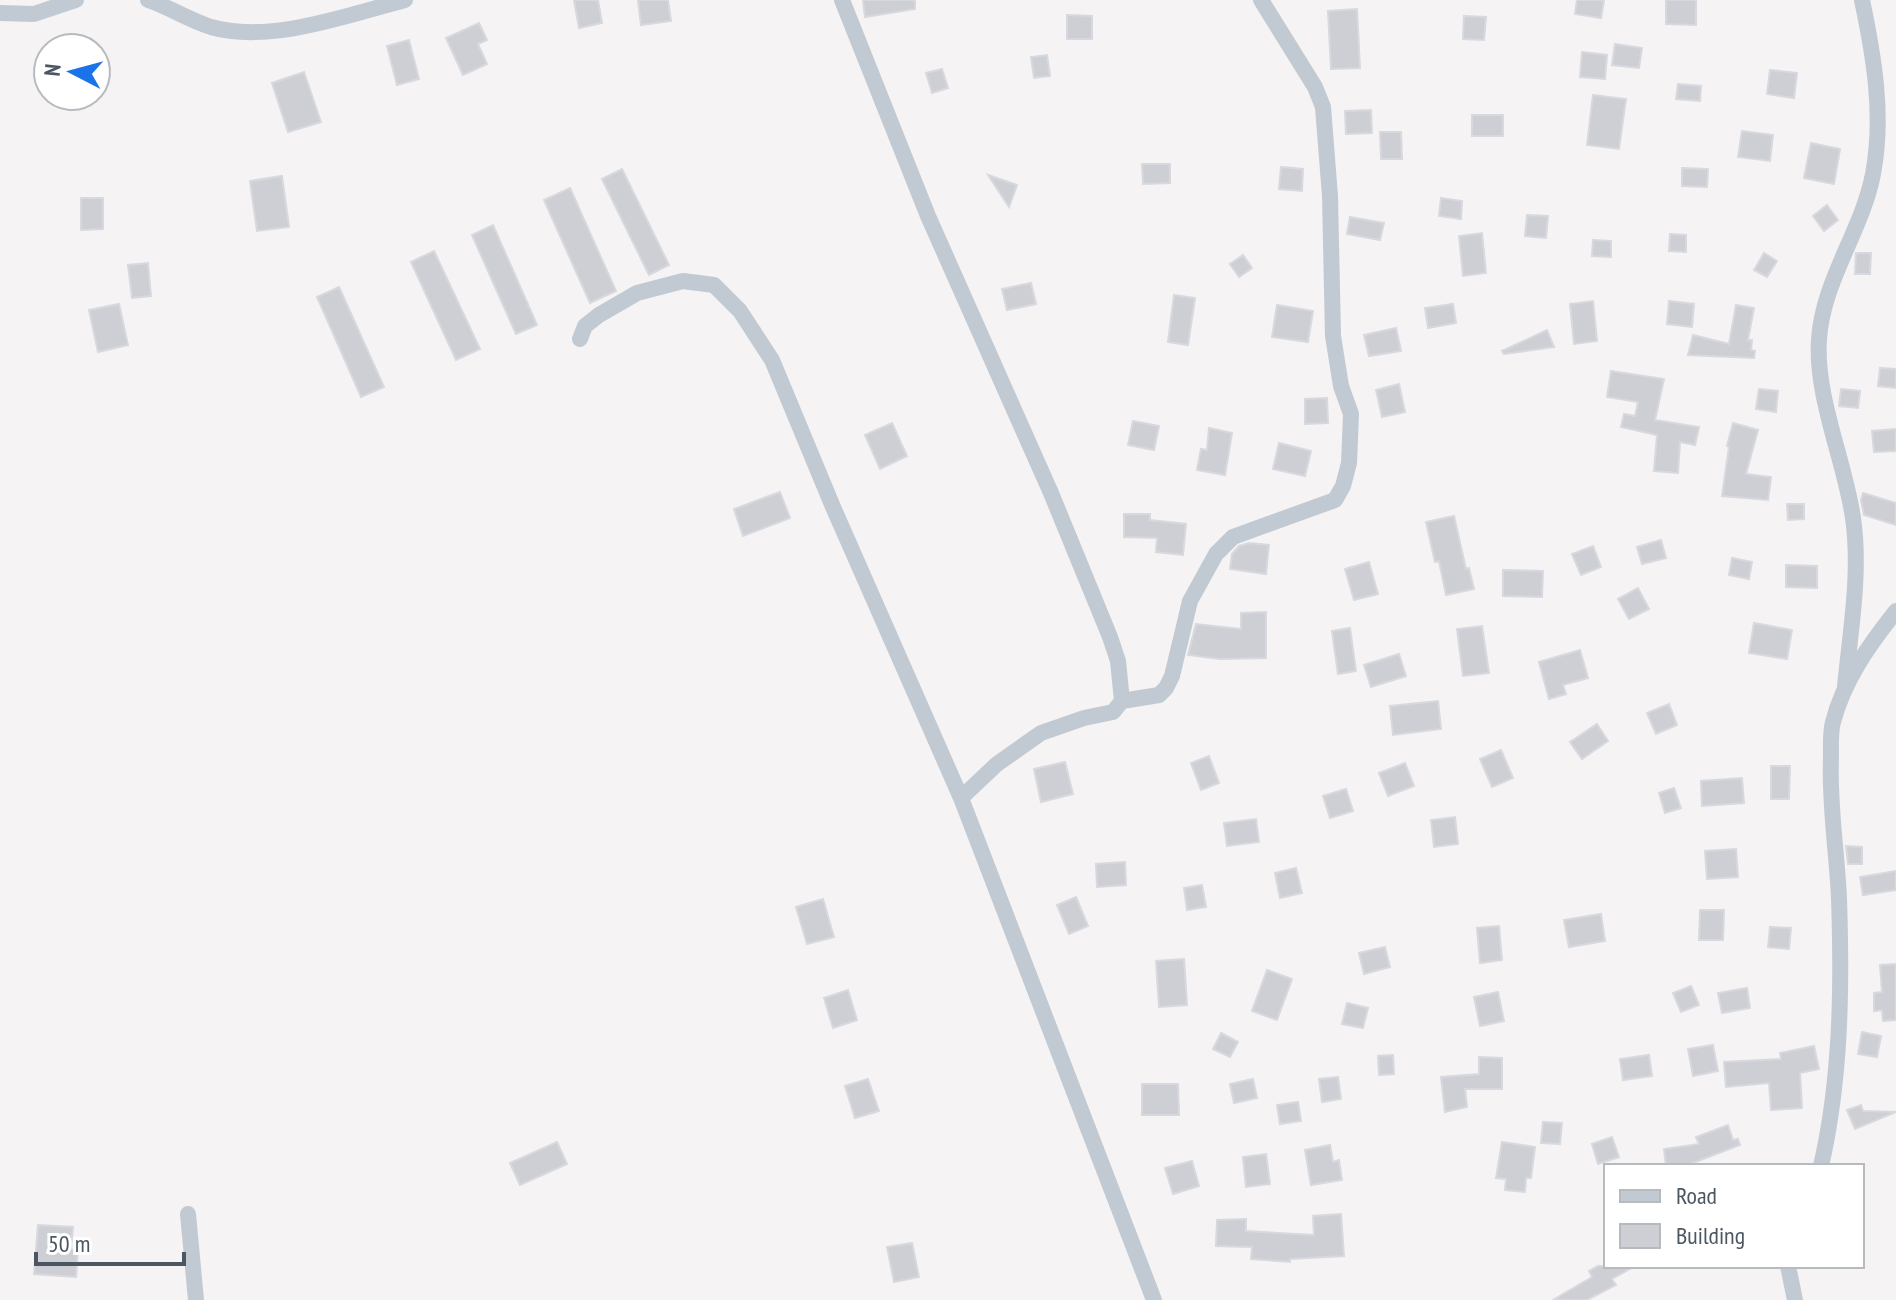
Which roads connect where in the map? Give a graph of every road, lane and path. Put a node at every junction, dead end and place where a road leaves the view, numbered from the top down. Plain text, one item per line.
1 (76, 0) edge
2 (148, 0) edge
3 (405, 0) edge
4 (842, 0) edge
5 (1261, 0) edge
6 (1862, 0) edge
7 (0, 13) edge
8 (580, 339) dead end
9 (1896, 611) edge
10 (1845, 687) junction
11 (1122, 701) junction
12 (961, 798) junction
13 (1821, 1164) edge
14 (188, 1214) dead end
15 (1788, 1268) edge
16 (196, 1300) edge
17 (1154, 1300) edge
18 (1795, 1300) edge

1 - 7 street
2 - 3 street
4 - 11 street
5 - 11 street
6 - 10 street
8 - 12 street
9 - 10 street
10 - 13 street
11 - 12 street
12 - 17 street
14 - 16 street
15 - 18 street

